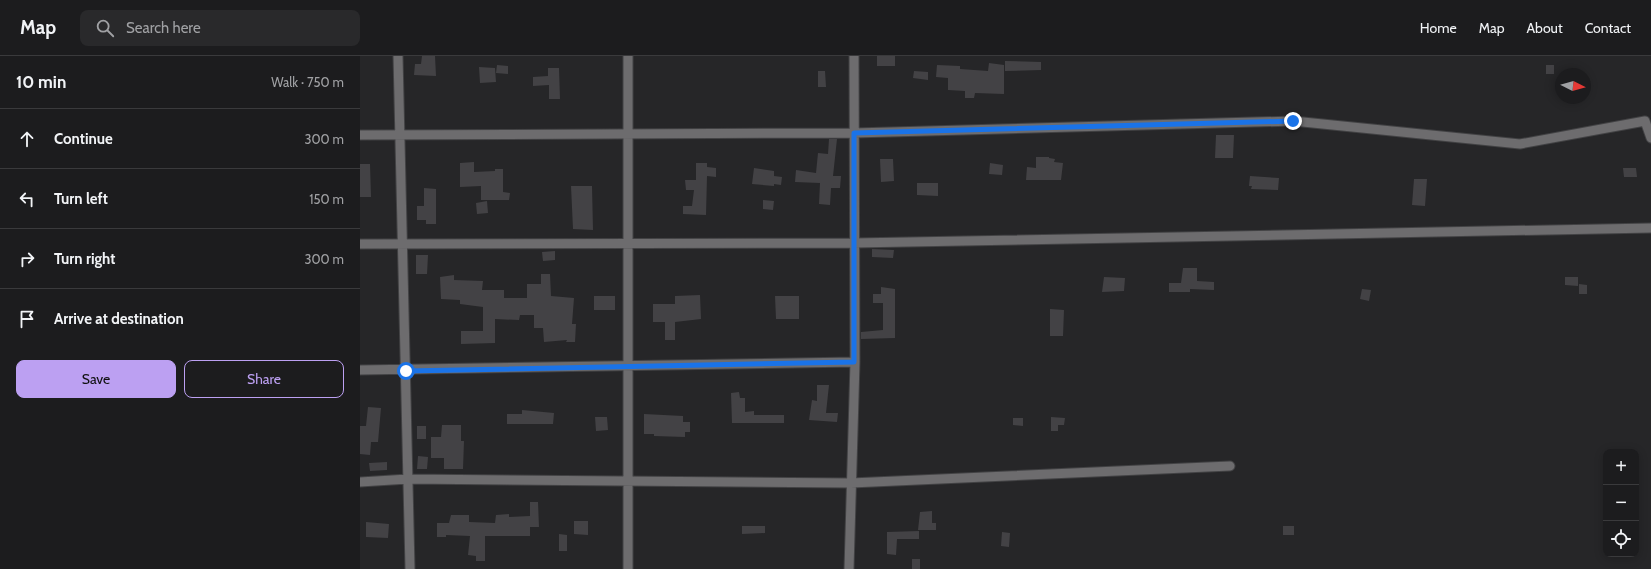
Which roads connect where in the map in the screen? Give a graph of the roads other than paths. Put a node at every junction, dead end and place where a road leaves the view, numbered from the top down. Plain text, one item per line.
1 (398, 56) edge
2 (628, 56) edge
3 (854, 56) edge
4 (854, 133) junction
5 (628, 134) junction
6 (360, 135) edge
7 (400, 136) junction
8 (1651, 138) edge
9 (1651, 228) edge
10 (628, 242) junction
11 (854, 243) junction
12 (360, 244) edge
13 (402, 244) junction
14 (854, 362) junction
15 (627, 366) junction
16 (360, 370) edge
17 (406, 371) junction
18 (1230, 466) dead end
19 (408, 479) junction
20 (628, 481) junction
21 (360, 482) edge
22 (851, 483) junction
23 (410, 569) edge
24 (628, 569) edge
25 (849, 569) edge

1 - 7 street
2 - 5 street
3 - 4 street
4 - 5 street
4 - 8 street
4 - 11 street
5 - 7 street
5 - 10 street
6 - 7 street
7 - 13 street
9 - 11 street
10 - 11 street
10 - 13 street
10 - 15 street
11 - 14 street
12 - 13 street
13 - 17 street
14 - 15 street
14 - 22 street
15 - 17 street
15 - 20 street
16 - 17 street
17 - 19 street
18 - 22 street
19 - 20 street
19 - 21 street
19 - 23 street
20 - 22 street
20 - 24 street
22 - 25 street

